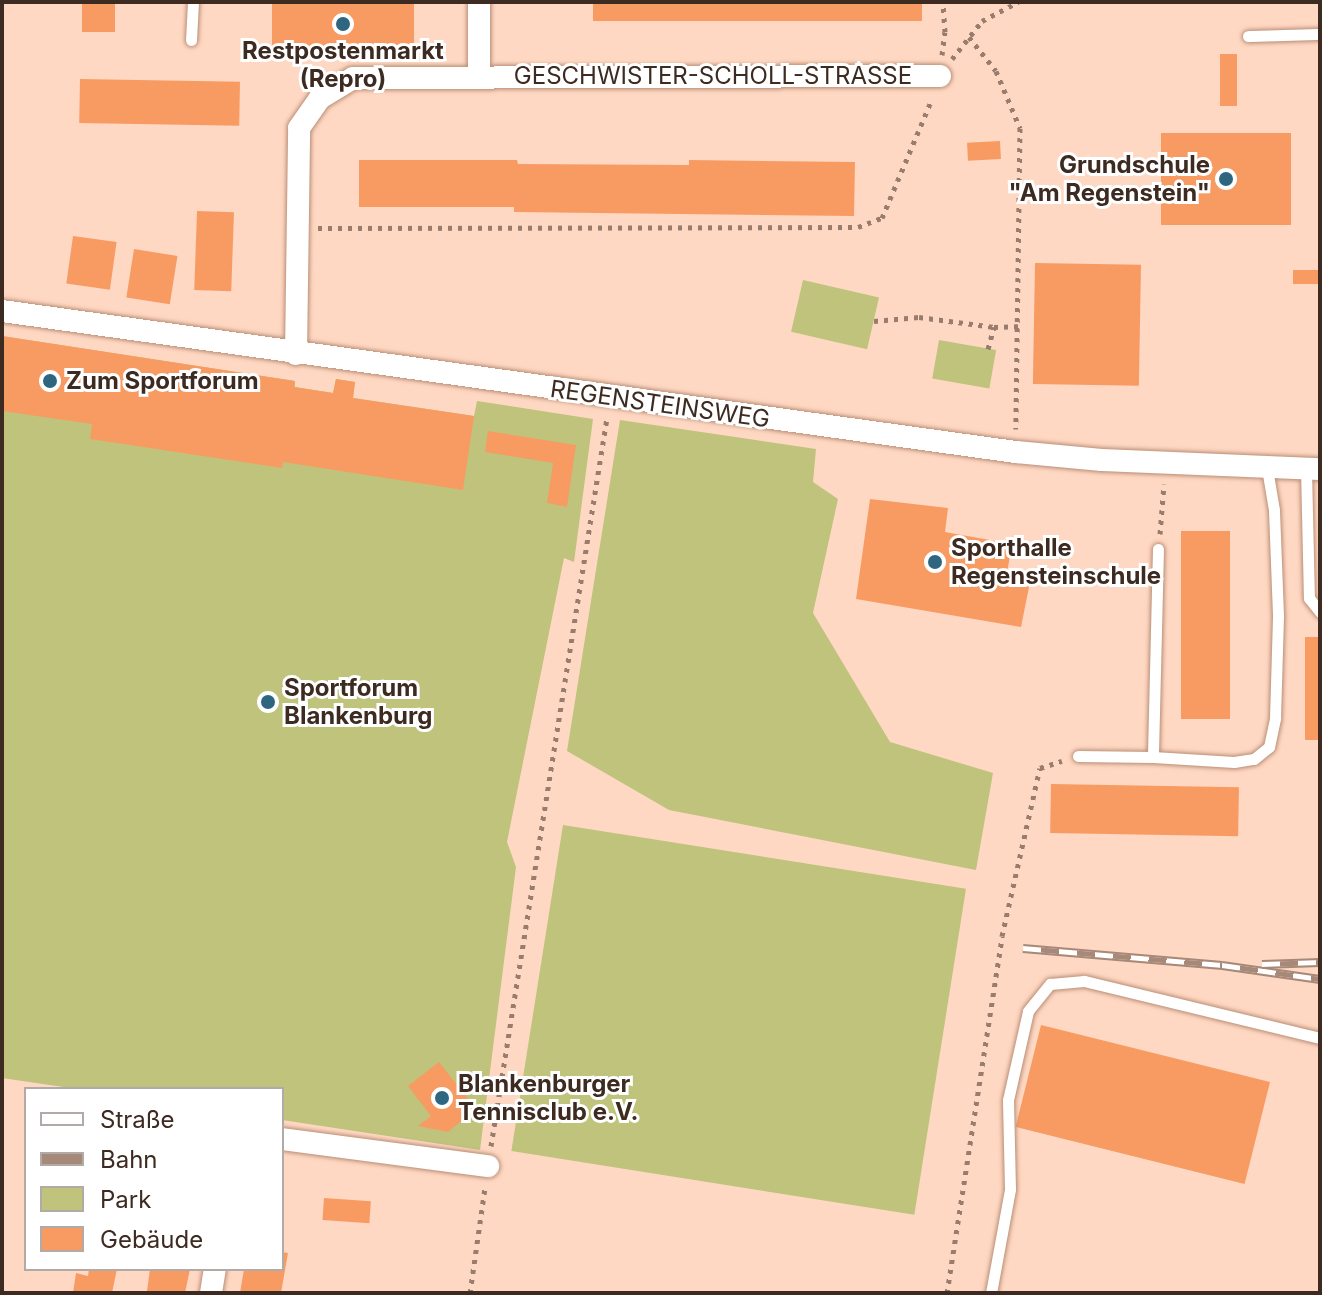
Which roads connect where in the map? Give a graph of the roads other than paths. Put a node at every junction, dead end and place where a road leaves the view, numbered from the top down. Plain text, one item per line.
1 (193, 2) edge
2 (479, 2) edge
3 (1320, 34) edge
4 (1248, 36) dead end
5 (191, 40) dead end
6 (479, 76) junction
7 (940, 76) road end
8 (2, 311) edge
9 (296, 354) junction
10 (1267, 468) junction
11 (1313, 469) edge
12 (1158, 549) road end
13 (1320, 612) edge
14 (1078, 756) road end
15 (1153, 757) junction
16 (1320, 1038) edge
17 (284, 1139) edge
18 (488, 1166) road end
19 (215, 1271) edge
20 (211, 1293) edge
21 (991, 1293) edge

1 - 5 lane
2 - 6 street
3 - 4 lane
6 - 7 street, GESCHWISTER-SCHOLL-STRASSE
6 - 9 street, GESCHWISTER-SCHOLL-STRASSE
8 - 9 street, REGENSTEINSWEG
9 - 10 street, REGENSTEINSWEG
10 - 11 street, REGENSTEINSWEG
10 - 15 lane
11 - 13 lane
12 - 15 lane
14 - 15 lane
16 - 21 lane
17 - 18 street
19 - 20 street

